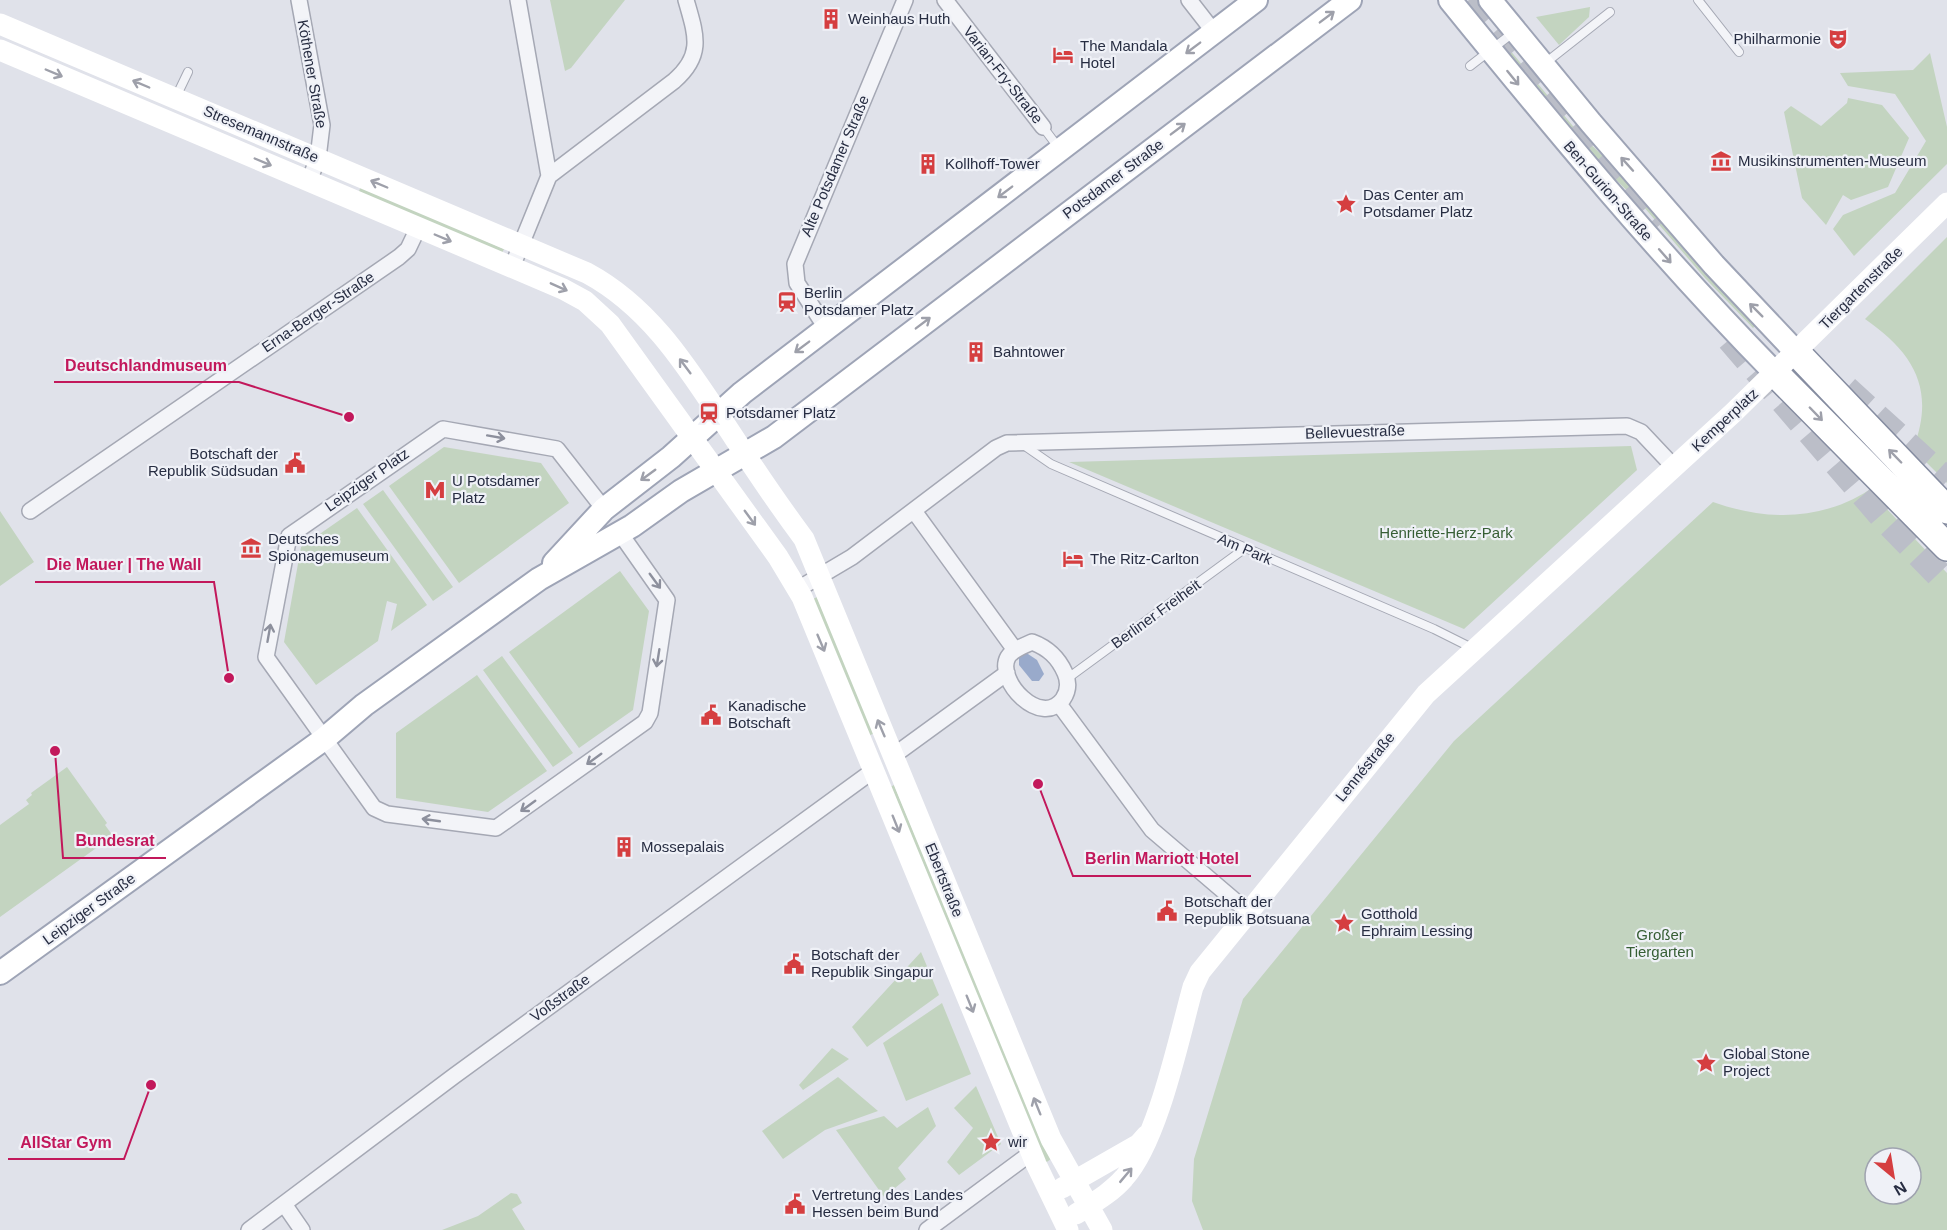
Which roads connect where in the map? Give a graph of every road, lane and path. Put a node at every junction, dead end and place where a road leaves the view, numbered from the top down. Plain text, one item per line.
1 (299, 0) edge
2 (518, 0) edge
3 (686, 0) edge
4 (905, 0) edge
5 (945, 0) edge
6 (1189, 0) edge
7 (1256, 0) edge
8 (1350, 0) edge
9 (1450, 0) edge
10 (1490, 0) edge
11 (1698, 0) edge
12 (1610, 12) dead end
13 (0, 24) edge
14 (1515, 31) junction
15 (1214, 32) junction
16 (0, 50) edge
17 (1491, 51) junction
18 (1738, 52) dead end
19 (1543, 65) junction
20 (1470, 66) dead end
21 (188, 72) dead end
22 (175, 98) junction
23 (238, 125) junction
24 (1043, 127) joint
25 (229, 147) junction
26 (1060, 150) junction
27 (318, 158) junction
28 (549, 176) junction
29 (309, 181) junction
30 (1947, 203) edge
31 (418, 228) junction
32 (521, 245) junction
33 (512, 267) junction
34 (826, 328) junction
35 (1796, 352) junction
36 (1775, 373) junction
37 (718, 414) junction
38 (692, 438) junction
39 (1018, 442) junction
40 (744, 454) junction
41 (1674, 467) junction
42 (716, 471) junction
43 (604, 510) junction
44 (1947, 510) edge
45 (30, 511) dead end
46 (914, 511) junction
47 (621, 533) junction
48 (1947, 547) edge
49 (1244, 549) junction
50 (819, 576) junction
51 (538, 579) junction
52 (798, 589) junction
53 (1015, 650) junction
54 (1474, 650) junction
55 (1007, 673) junction
56 (1068, 678) junction
57 (1059, 704) junction
58 (324, 739) junction
59 (893, 756) junction
60 (874, 770) junction
61 (1248, 912) junction
62 (0, 973) edge
63 (1149, 1132) junction
64 (1031, 1153) junction
65 (1074, 1182) junction
66 (1050, 1195) junction
67 (284, 1204) junction
68 (1088, 1206) junction
69 (1066, 1226) edge
70 (249, 1230) edge
71 (302, 1230) edge
72 (927, 1230) edge
73 (1102, 1230) edge

1 - 27 street, Köthener Straße
2 - 28 street
3 - 28 street
4 - 34 street, Alte Potsdamer Straße
5 - 24 street, Varian-Fry-Straße
6 - 15 street
7 - 15 main road
40 -> 8 main road, Potsdamer Straße
9 - 17 main road, Ben-Gurion-Straße
10 - 14 main road
11 - 18 lane
12 - 19 lane
22 -> 13 main road, Stresemannstraße
14 - 17 lane
14 - 19 main road
15 -> 26 main road
16 -> 25 main road, Stresemannstraße
17 - 20 lane
17 -> 36 main road, Ben-Gurion-Straße
35 -> 19 main road
21 - 22 lane
22 - 23 main road, Stresemannstraße
23 - 25 main road
23 - 27 main road, Stresemannstraße
24 - 26 lane, Varian-Fry-Straße
25 -> 29 main road, Stresemannstraße
26 -> 34 main road
27 - 29 street, Köthener Straße
32 -> 27 main road, Stresemannstraße
28 - 32 street
29 - 31 main road, Stresemannstraße
30 - 35 main road, Tiergartenstraße
31 -> 33 main road, Stresemannstraße
31 - 45 street, Erna-Berger-Straße
32 - 33 street
37 -> 32 main road
33 -> 38 main road
34 -> 37 main road
35 - 36 main road, Tiergartenstraße
44 -> 35 highway
36 - 41 main road, Kemperplatz
36 -> 48 highway
37 - 38 main road
37 - 40 main road
38 - 42 main road
38 -> 43 main road
39 - 41 street, Bellevuestraße
39 - 46 street
39 - 49 lane, Am Park
40 - 42 main road
40 - 50 main road
41 - 54 main road, Lennéstraße
42 - 47 main road
42 -> 52 main road
43 - 51 main road
58 -> 43 street, Leipziger Platz
46 - 50 street
46 - 53 street
47 - 51 main road
47 -> 58 street, Leipziger Platz
49 - 54 lane, Am Park
49 - 56 lane, Berliner Freiheit
50 - 52 street
59 -> 50 main road, Ebertstraße
51 - 58 main road
52 -> 60 main road, Ebertstraße
53 - 55 street
53 - 56 street
54 - 61 main road, Lennéstraße
55 - 57 street
55 - 59 street
56 - 57 street
57 - 61 street
58 - 62 main road, Leipziger Straße
59 - 60 main road
65 -> 59 main road, Ebertstraße
60 -> 64 main road, Ebertstraße
60 - 67 street, Voßstraße
61 - 63 main road, Lennéstraße
63 - 65 main road
68 -> 63 main road, Lennéstraße
64 - 66 main road, Ebertstraße
64 - 72 street
65 - 66 main road
65 - 68 main road, Ebertstraße
66 - 69 main road, Ebertstraße
67 - 70 street, Voßstraße
67 - 71 street
68 - 69 main road, Ebertstraße
68 - 73 main road, Ebertstraße

